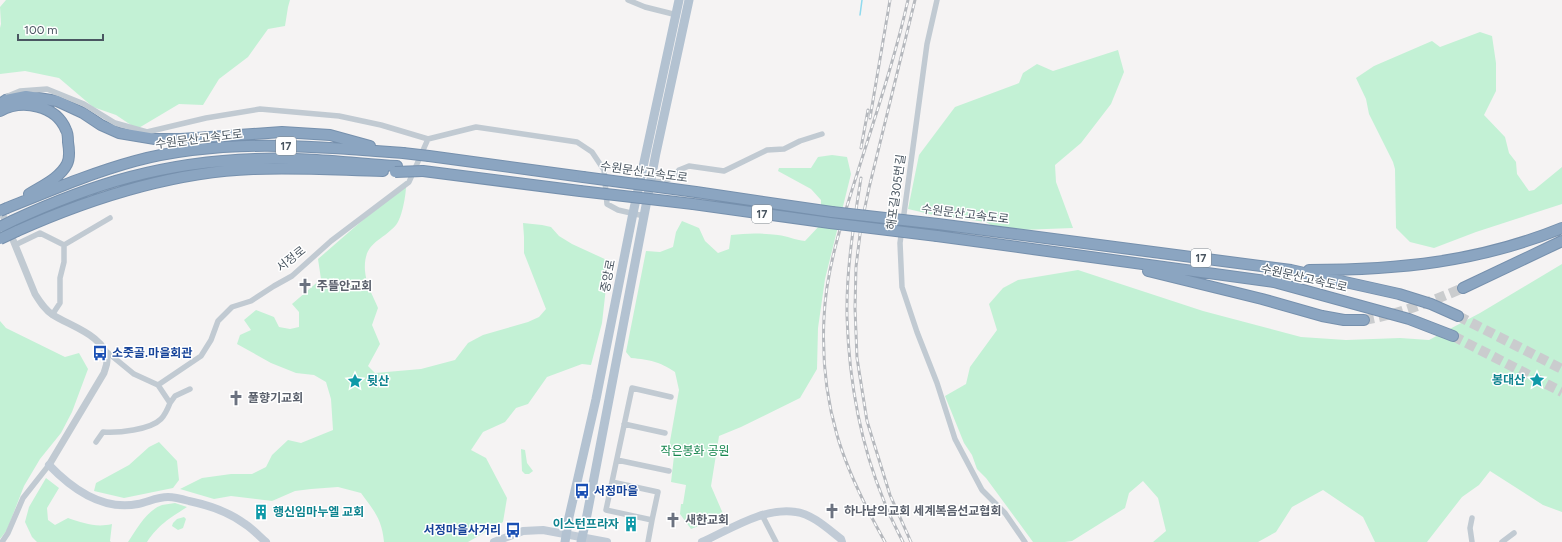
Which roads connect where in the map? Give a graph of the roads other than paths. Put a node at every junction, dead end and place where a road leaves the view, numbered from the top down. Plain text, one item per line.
1 (628, 0) edge
2 (678, 0) edge
3 (689, 0) edge
4 (937, 0) edge
5 (676, 14) junction
6 (685, 18) junction
7 (0, 98) edge
8 (0, 104) edge
9 (0, 112) edge
10 (822, 134) dead end
11 (428, 139) junction
12 (390, 152) junction
13 (396, 169) junction
14 (650, 181) junction
15 (2, 209) edge
16 (632, 213) junction
17 (644, 216) junction
18 (110, 218) dead end
19 (0, 226) edge
20 (1562, 228) edge
21 (0, 239) edge
22 (1562, 241) edge
23 (15, 245) junction
24 (64, 245) junction
25 (1098, 259) junction
26 (1291, 270) junction
27 (1463, 288) tunnel mouth
28 (52, 315) junction
29 (1458, 316) tunnel mouth
30 (1364, 320) tunnel mouth
31 (1453, 336) tunnel mouth
32 (106, 351) junction
33 (158, 385) junction
34 (190, 389) dead end
35 (672, 397) dead end
36 (170, 403) junction
37 (624, 424) junction
38 (665, 433) dead end
39 (96, 442) dead end
40 (617, 460) junction
41 (49, 466) junction
42 (669, 471) dead end
43 (612, 482) junction
44 (762, 515) junction
45 (1472, 518) dead end
46 (652, 520) junction
47 (1514, 533) dead end
48 (566, 538) edge
49 (581, 540) edge
50 (2, 542) edge
51 (266, 542) edge
52 (494, 542) edge
53 (607, 542) edge
54 (648, 542) edge
55 (702, 542) edge
56 (776, 542) edge
57 (842, 542) edge
58 (1025, 542) edge
59 (1472, 542) edge
60 (1502, 542) edge

1 - 5 street
2 - 5 main road, 중앙로
3 - 6 main road, 중앙로
4 - 58 street, 해포길305번길
5 - 6 street
5 - 16 main road, 중앙로
6 - 14 main road, 중앙로
7 - 11 street
8 - 12 highway
9 - 15 highway
10 - 14 street
11 - 16 street
11 - 33 street, 서정로
12 - 15 highway, 수원문산고속도로 / 17
12 - 26 highway, 수원문산고속도로 / 17, bridge
13 - 19 highway, 수원문산고속도로 / 17, bridge
13 - 21 highway, bridge
13 - 25 highway, 수원문산고속도로 / 17, bridge
14 - 17 main road, 중앙로
15 - 23 street
16 - 17 street
16 - 48 main road, 중앙로
17 - 49 main road, 중앙로
18 - 24 street
20 - 26 highway, 수원문산고속도로 / 17
22 - 27 highway
23 - 24 street
23 - 28 street
24 - 28 street
25 - 30 highway, 수원문산고속도로 / 17
25 - 31 highway, 수원문산고속도로 / 17
26 - 29 highway, 수원문산고속도로 / 17
28 - 32 street
32 - 33 street
32 - 41 street
33 - 36 street
34 - 36 street
35 - 37 street
36 - 39 street
37 - 38 street
37 - 40 street
40 - 42 street
40 - 43 street
41 - 50 street
41 - 51 main road
43 - 46 street
43 - 46 street
44 - 55 main road
44 - 56 street
44 - 57 main road
45 - 59 street
46 - 54 street
47 - 60 street
48 - 49 main road
48 - 52 main road
49 - 53 main road

